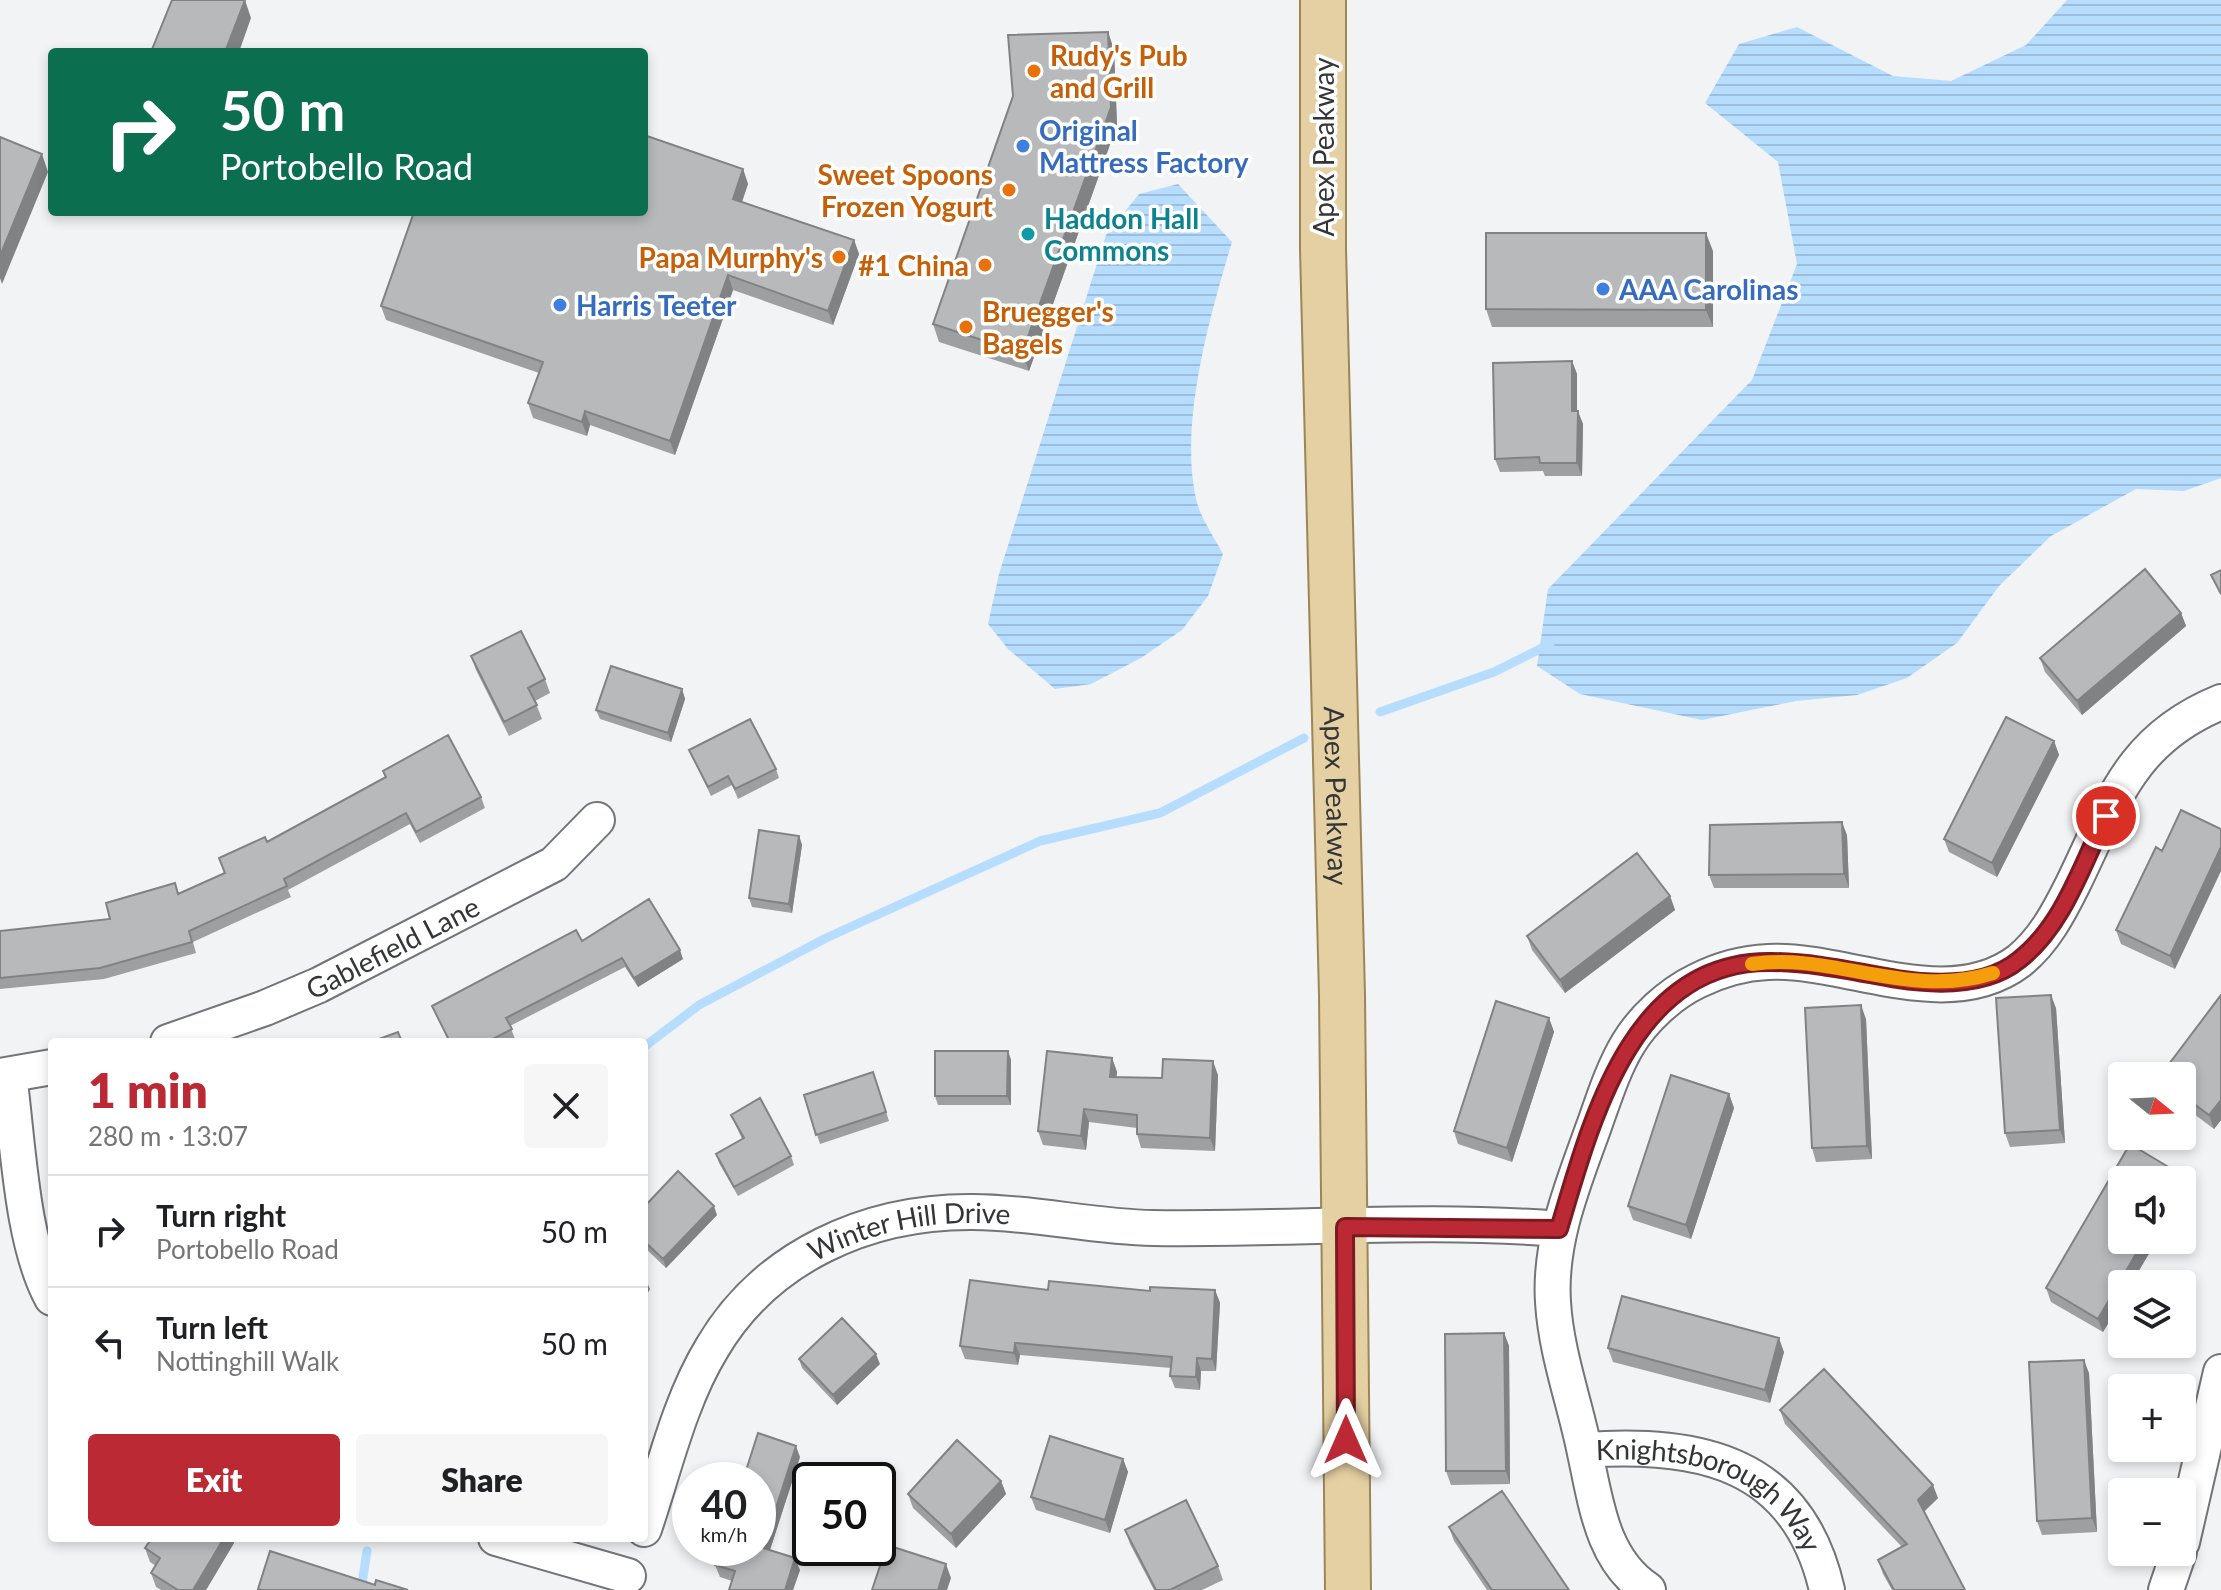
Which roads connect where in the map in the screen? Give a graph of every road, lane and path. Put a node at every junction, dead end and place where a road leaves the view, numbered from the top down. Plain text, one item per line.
1 (1323, 0) edge
2 (2221, 702) edge
3 (597, 820) dead end
4 (179, 1038) edge
5 (48, 1068) edge
6 (4, 1076) edge
7 (1345, 1227) junction
8 (1559, 1229) junction
9 (48, 1291) edge
10 (2221, 1372) edge
11 (1585, 1450) junction
12 (2196, 1481) edge
13 (648, 1517) edge
14 (508, 1542) edge
15 (640, 1542) edge
16 (2174, 1566) edge
17 (626, 1583) edge
18 (1348, 1590) edge
19 (1648, 1590) edge
20 (1827, 1590) edge
21 (2166, 1590) edge

1 - 7 main road, Apex Peakway
2 - 8 street, Knightsborough Way
3 - 4 street, Gablefield Lane
5 - 6 street
6 - 9 street
7 - 8 street, Winter Hill Drive
7 - 13 street, Winter Hill Drive
7 - 18 main road, Apex Peakway
8 - 11 street, Knightsborough Way
10 - 12 street
11 - 19 street
11 - 20 street, Knightsborough Way
14 - 17 street
15 - 17 street
16 - 21 street

